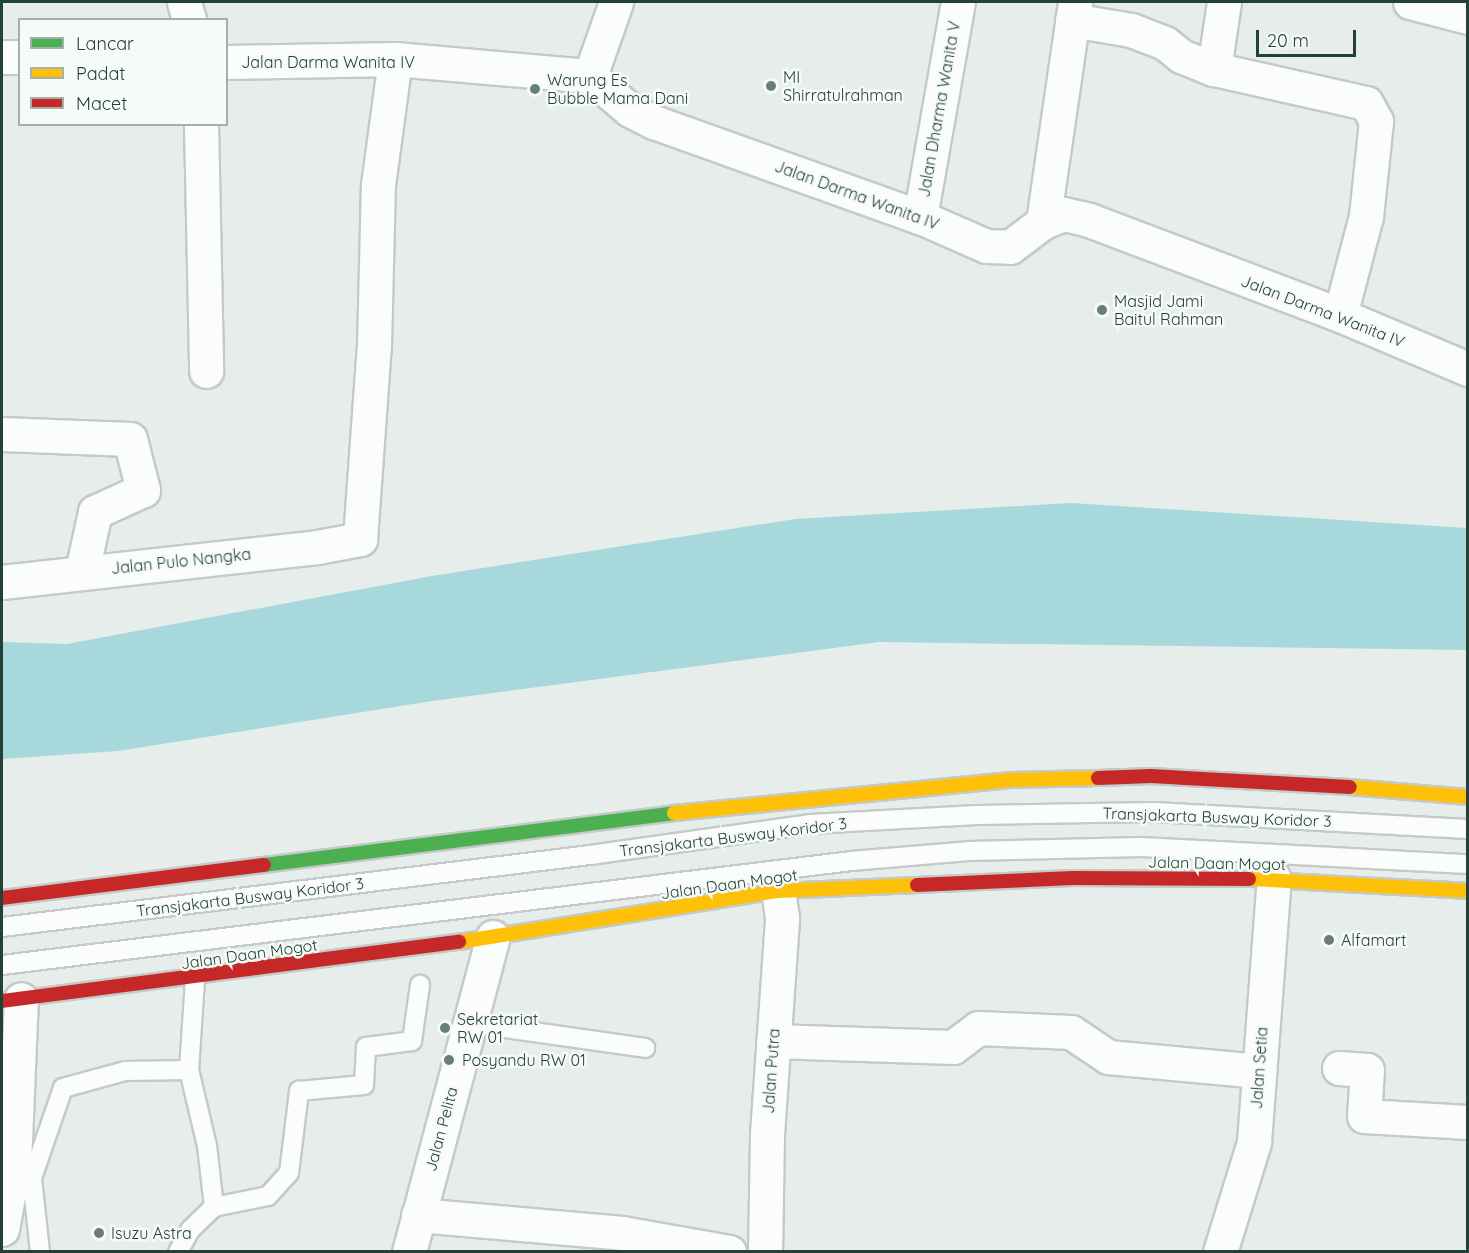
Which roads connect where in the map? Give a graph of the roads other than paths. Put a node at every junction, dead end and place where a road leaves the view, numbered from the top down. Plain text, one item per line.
1 (184, 2) edge
2 (616, 2) edge
3 (958, 2) edge
4 (1224, 2) edge
5 (1410, 2) edge
6 (1073, 11) edge
7 (1467, 17) edge
8 (188, 18) edge
9 (2, 57) edge
10 (18, 57) edge
11 (395, 59) junction
12 (228, 62) edge
13 (1214, 69) junction
14 (590, 76) junction
15 (201, 126) edge
16 (920, 217) junction
17 (1043, 222) junction
18 (1340, 315) junction
19 (1467, 369) edge
20 (206, 371) dead end
21 (2, 434) edge
22 (82, 571) junction
23 (2, 582) edge
24 (1467, 797) edge
25 (1467, 829) edge
26 (1467, 864) edge
27 (1274, 879) junction
28 (778, 891) junction
29 (1467, 891) edge
30 (2, 898) edge
31 (2, 927) edge
32 (492, 937) junction
33 (2, 965) edge
34 (195, 979) junction
35 (420, 985) dead end
36 (11, 1000) edge
37 (470, 1023) junction
38 (773, 1041) junction
39 (645, 1048) dead end
40 (1339, 1068) dead end
41 (189, 1070) junction
42 (1259, 1071) junction
43 (1467, 1122) edge
44 (214, 1207) junction
45 (418, 1215) junction
46 (2, 1229) edge
47 (40, 1251) edge
48 (178, 1251) edge
49 (409, 1251) edge
50 (726, 1251) edge
51 (765, 1251) edge
52 (1220, 1251) edge

1 - 8 street
2 - 14 street
3 - 16 street, Jalan Dharma Wanita V
4 - 13 street
5 - 7 street
6 - 13 street
6 - 17 street
9 - 10 street
11 - 12 street, Jalan Darma Wanita IV
11 - 14 street, Jalan Darma Wanita IV
11 - 22 street, Jalan Pulo Nangka
13 - 18 street
14 - 16 street, Jalan Darma Wanita IV
15 - 20 street
16 - 17 street, Jalan Darma Wanita IV
17 - 18 street, Jalan Darma Wanita IV
18 - 19 street, Jalan Darma Wanita IV
21 - 22 street
22 - 23 street, Jalan Pulo Nangka
24 - 30 highway
25 - 31 lane, Transjakarta Busway Koridor 3
26 - 33 lane, Transjakarta Busway Koridor 3
27 - 28 highway, Jalan Daan Mogot
27 - 29 highway, Jalan Daan Mogot
27 - 42 street, Jalan Setia
28 - 32 highway, Jalan Daan Mogot
28 - 38 street, Jalan Putra
32 - 34 highway, Jalan Daan Mogot
32 - 37 street, Jalan Pelita
34 - 36 highway, Jalan Daan Mogot
34 - 41 lane
35 - 44 lane
36 - 46 street
37 - 39 lane
37 - 45 street, Jalan Pelita
38 - 42 street
38 - 51 street, Jalan Putra
40 - 43 street
41 - 44 lane
41 - 47 lane
42 - 52 street, Jalan Setia
44 - 48 lane
45 - 49 street, Jalan Pelita
45 - 50 street

